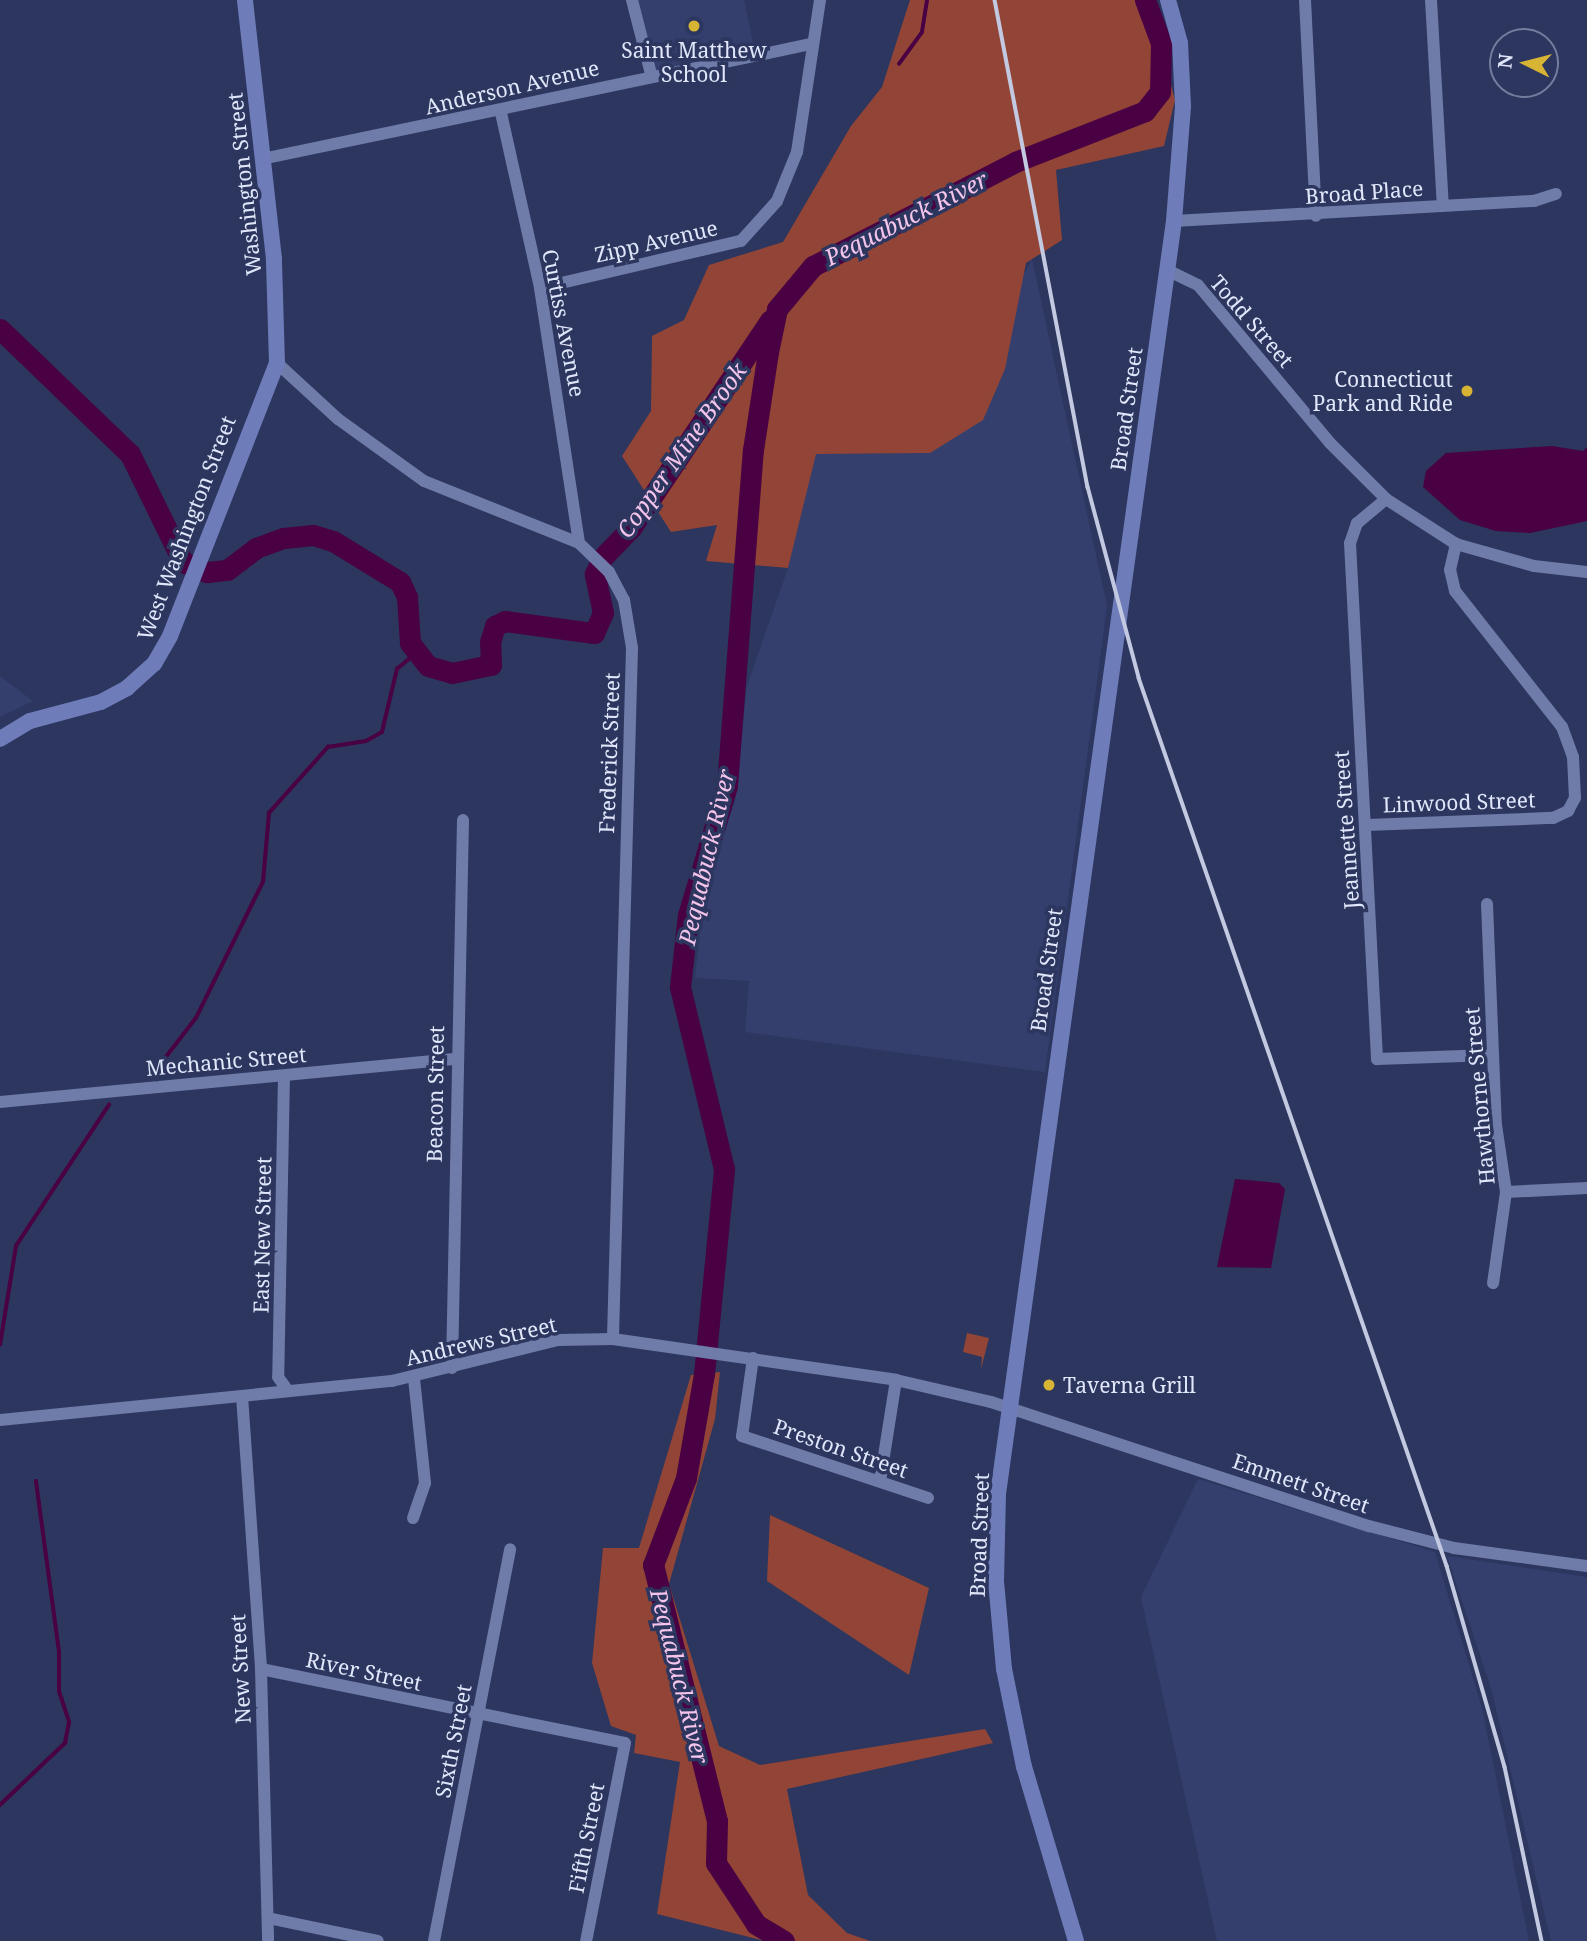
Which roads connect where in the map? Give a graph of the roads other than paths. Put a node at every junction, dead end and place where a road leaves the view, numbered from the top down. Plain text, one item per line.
1 (245, 0) edge
2 (632, 0) edge
3 (820, 0) edge
4 (1168, 0) edge
5 (1305, 0) edge
6 (1431, 0) edge
7 (811, 44) junction
8 (651, 74) junction
9 (501, 113) junction
10 (262, 159) junction
11 (1556, 194) dead end
12 (1443, 206) junction
13 (1316, 215) junction
14 (1174, 222) junction
15 (1167, 270) junction
16 (540, 288) junction
17 (276, 363) junction
18 (1386, 499) junction
19 (579, 543) junction
20 (1456, 544) junction
21 (1587, 572) edge
22 (0, 739) edge
23 (463, 820) dead end
24 (1367, 825) junction
25 (1487, 904) dead end
26 (1492, 1055) junction
27 (454, 1059) junction
28 (284, 1076) junction
29 (0, 1102) edge
30 (1587, 1188) edge
31 (1506, 1192) junction
32 (1493, 1283) dead end
33 (613, 1339) junction
34 (754, 1359) junction
35 (452, 1368) junction
36 (414, 1378) junction
37 (896, 1380) junction
38 (288, 1391) junction
39 (242, 1396) junction
40 (1010, 1408) junction
41 (0, 1420) edge
42 (880, 1481) junction
43 (928, 1498) dead end
44 (413, 1518) dead end
45 (510, 1549) dead end
46 (1587, 1566) edge
47 (261, 1669) junction
48 (478, 1714) junction
49 (625, 1743) joint
50 (268, 1918) junction
51 (268, 1941) edge
52 (379, 1941) edge
53 (434, 1941) edge
54 (586, 1941) edge
55 (1076, 1941) edge

1 - 10 main road, Washington Street
2 - 8 street
3 - 7 street
4 - 14 main road, Broad Street
5 - 13 street
6 - 12 street
7 - 8 street, Anderson Avenue
7 - 16 street, Zipp Avenue
8 - 9 street, Anderson Avenue
9 - 10 street, Anderson Avenue
9 - 16 street, Curtiss Avenue
10 - 17 main road, Washington Street
11 - 12 street, Broad Place
12 - 13 street, Broad Place
13 - 14 street, Broad Place
14 - 15 main road, Broad Street
15 - 18 street, Todd Street
15 - 40 main road, Broad Street
16 - 19 street, Curtiss Avenue
17 - 19 street, Frederick Street
17 - 22 main road, West Washington Street
18 - 20 street, Todd Street
18 - 24 street, Jeannette Street
19 - 33 street, Frederick Street
20 - 21 street, Todd Street
20 - 24 street, Linwood Street
23 - 27 street, Beacon Street
24 - 26 street, Jeannette Street
25 - 26 street, Hawthorne Street
26 - 31 street, Hawthorne Street
27 - 28 street, Mechanic Street
27 - 35 street, Beacon Street
28 - 29 street, Mechanic Street
28 - 38 street, East New Street
30 - 31 street
31 - 32 street, Hawthorne Street
33 - 34 street, Andrews Street
33 - 35 street, Andrews Street
34 - 37 street, Andrews Street
34 - 42 street, Preston Street
35 - 36 street, Andrews Street
36 - 38 street, Andrews Street
36 - 44 street
37 - 40 street, Andrews Street
37 - 42 street
38 - 39 street, Andrews Street
39 - 41 street, Andrews Street
39 - 47 street, New Street
40 - 46 street, Emmett Street
40 - 55 main road, Broad Street
42 - 43 street, Preston Street
45 - 48 street, Sixth Street
47 - 48 street, River Street
47 - 50 street, New Street
48 - 49 street, River Street
48 - 53 street, Sixth Street
49 - 54 street, Fifth Street
50 - 51 street, New Street
50 - 52 street

